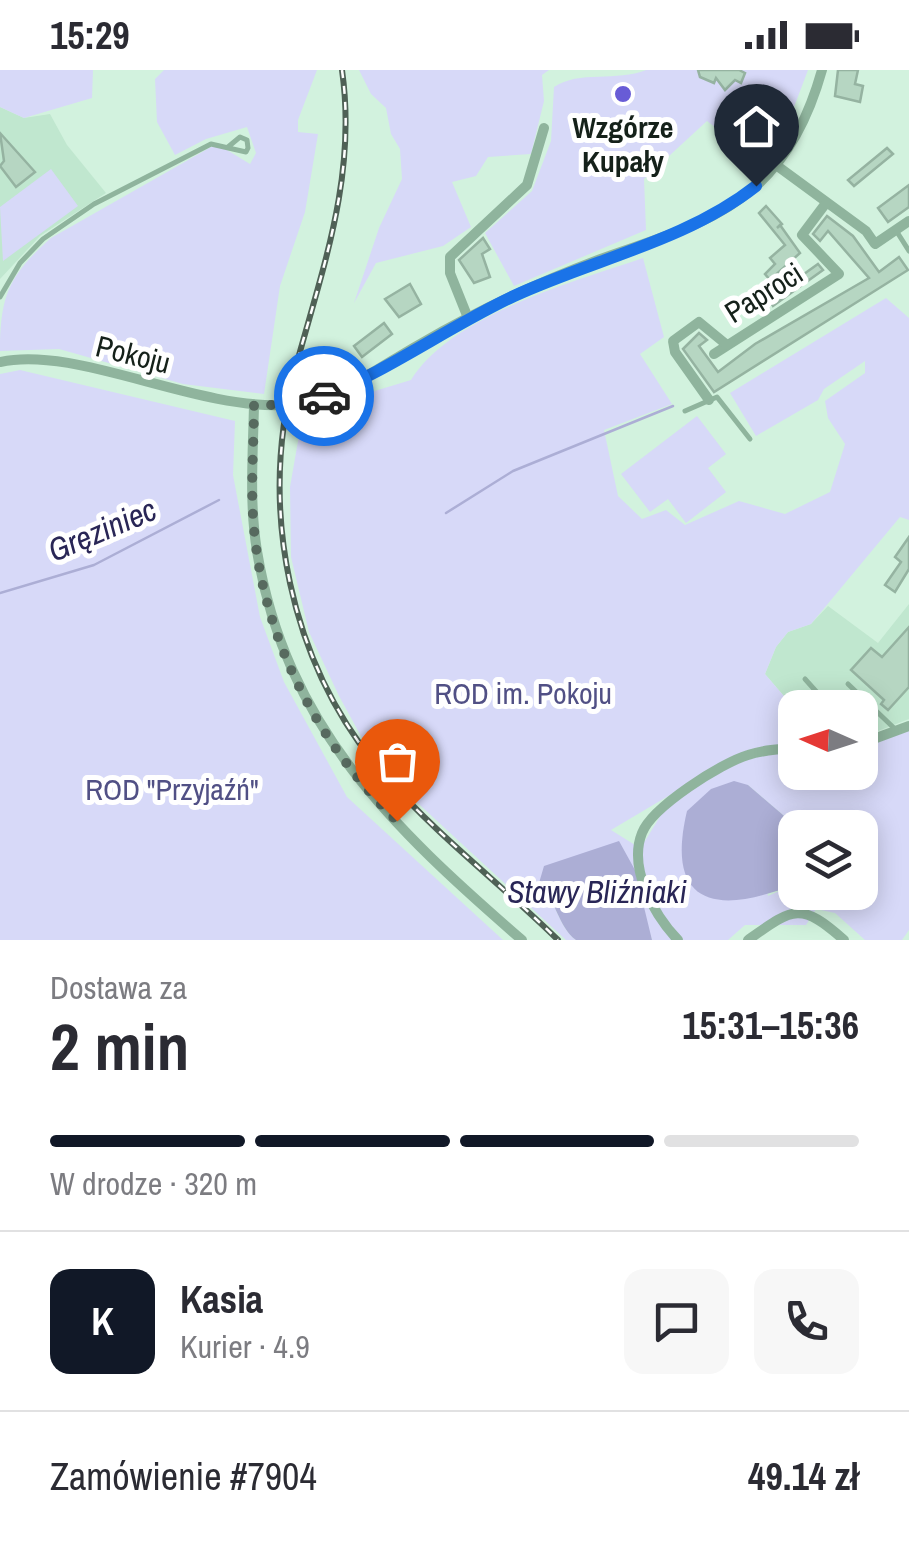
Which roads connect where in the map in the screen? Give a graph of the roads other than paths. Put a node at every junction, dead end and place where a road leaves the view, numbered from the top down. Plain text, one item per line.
1 (822, 70) edge
2 (544, 128) dead end
3 (228, 146) dead end
4 (776, 165) junction
5 (826, 203) junction
6 (909, 220) edge
7 (896, 230) junction
8 (909, 251) edge
9 (0, 297) edge
10 (468, 318) junction
11 (727, 345) junction
12 (714, 354) dead end
13 (0, 362) edge
14 (710, 400) junction
15 (254, 405) junction
16 (685, 411) dead end
17 (750, 439) dead end
18 (805, 679) dead end
19 (848, 684) dead end
20 (815, 690) edge
21 (909, 726) edge
22 (897, 732) junction
23 (878, 738) edge
24 (778, 752) edge
25 (522, 940) edge
26 (678, 940) edge
27 (748, 940) edge
28 (844, 940) edge

1 - 4 street, Pokoju
2 - 10 street
3 - 9 lane
4 - 5 street
4 - 10 street, Pokoju
5 - 7 street
5 - 11 street, Paproci
6 - 7 street
7 - 8 lane
10 - 15 street, Pokoju
11 - 12 street, Paproci
11 - 14 street
13 - 15 street, Pokoju
14 - 16 lane
14 - 17 lane
15 - 25 street
18 - 20 lane
19 - 22 lane
21 - 22 street
22 - 23 street
24 - 26 street
27 - 28 street

